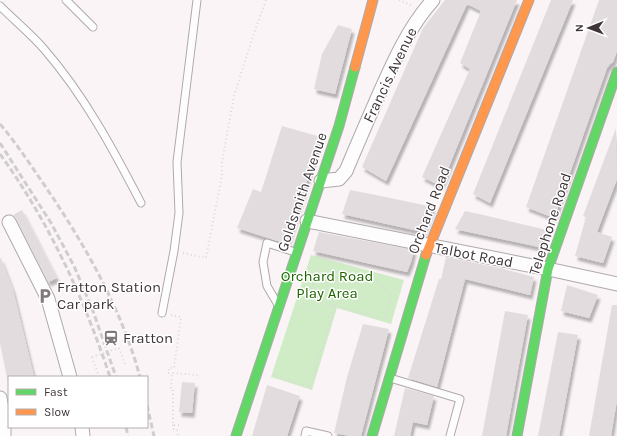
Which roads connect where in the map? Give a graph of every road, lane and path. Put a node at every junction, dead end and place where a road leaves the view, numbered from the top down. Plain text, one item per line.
1 (66, 0) edge
2 (197, 0) edge
3 (266, 0) edge
4 (373, 0) edge
5 (433, 0) edge
6 (529, 0) edge
7 (0, 6) edge
8 (93, 27) dead end
9 (617, 72) edge
10 (339, 126) junction
11 (363, 133) junction
12 (321, 181) junction
13 (141, 204) dead end
14 (307, 221) junction
15 (9, 222) dead end
16 (429, 246) junction
17 (174, 251) junction
18 (296, 253) junction
19 (548, 269) junction
20 (617, 284) edge
21 (335, 305) junction
22 (279, 307) junction
23 (296, 307) dead end
24 (162, 313) joint
25 (331, 317) junction
26 (384, 319) junction
27 (390, 324) dead end
28 (124, 364) dead end
29 (276, 368) dead end
30 (172, 373) junction
31 (198, 375) dead end
32 (70, 376) edge
33 (99, 376) edge
34 (389, 378) junction
35 (0, 398) edge
36 (173, 425) junction
37 (179, 425) dead end
38 (4, 436) edge
39 (178, 436) edge
40 (236, 436) edge
41 (305, 436) edge
42 (328, 436) edge
43 (372, 436) edge
44 (450, 436) edge
45 (517, 436) edge

1 - 8 lane
2 - 17 lane
3 - 17 path
4 - 10 street, Goldsmith Avenue
5 - 11 street, Francis Avenue
6 - 16 street, Orchard Road
7 - 13 lane
9 - 19 street, Telephone Road
10 - 11 street, Francis Avenue
10 - 12 street, Goldsmith Avenue
11 - 12 street, Francis Avenue
12 - 14 street, Goldsmith Avenue
14 - 16 street, Talbot Road
14 - 18 street, Goldsmith Avenue
15 - 32 street
16 - 19 street, Talbot Road
16 - 34 street, Orchard Road
17 - 24 lane
18 - 22 street, Goldsmith Avenue
18 - 22 lane
19 - 20 street, Talbot Road
19 - 45 street, Telephone Road
21 - 25 path
21 - 26 path
21 - 26 path
22 - 40 street, Goldsmith Avenue
23 - 25 path
24 - 30 path
25 - 29 path
26 - 27 path
28 - 33 path, bridge
30 - 31 path
30 - 36 path
34 - 43 street, Orchard Road
34 - 44 lane
35 - 38 street
36 - 37 path
36 - 39 path
41 - 42 lane

